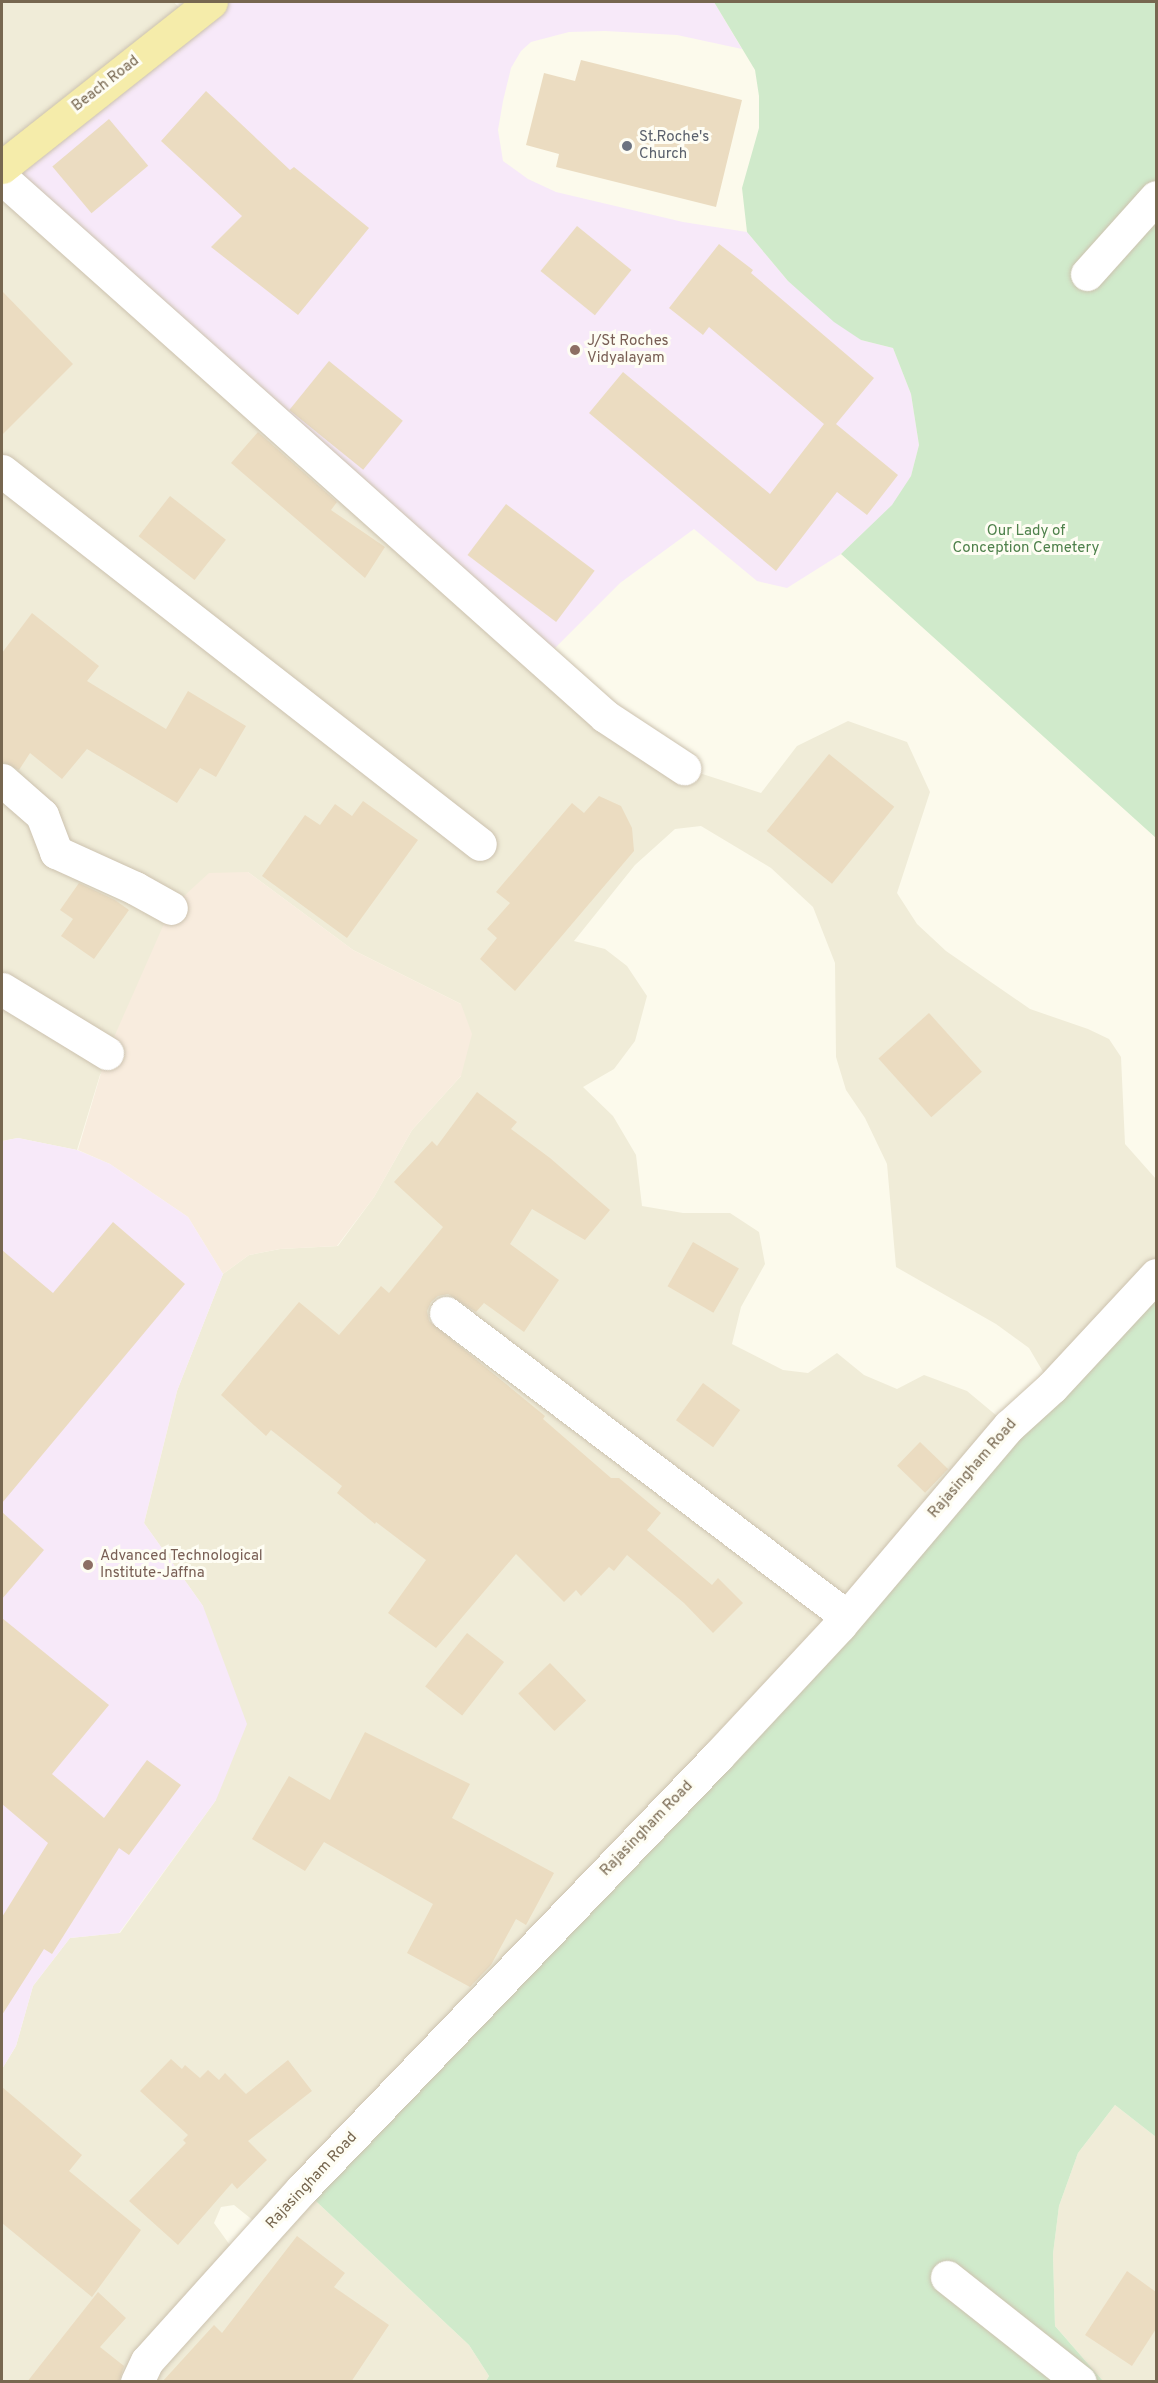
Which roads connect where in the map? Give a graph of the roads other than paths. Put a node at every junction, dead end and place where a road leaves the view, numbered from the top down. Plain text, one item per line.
1 (211, 2) edge
2 (2, 167) edge
3 (2, 178) edge
4 (1156, 197) edge
5 (1087, 274) dead end
6 (2, 471) edge
7 (684, 768) dead end
8 (2, 780) edge
9 (480, 844) dead end
10 (171, 908) dead end
11 (2, 989) edge
12 (108, 1053) dead end
13 (1156, 1275) edge
14 (446, 1313) dead end
15 (846, 1616) junction
16 (946, 2277) dead end
17 (137, 2382) edge
18 (1080, 2382) edge

1 - 2 main road, Beach Road
3 - 7 street
4 - 5 street
6 - 9 street
8 - 10 street
11 - 12 street
13 - 15 street, Rajasingham Road
14 - 15 street
15 - 17 street, Rajasingham Road
16 - 18 street

